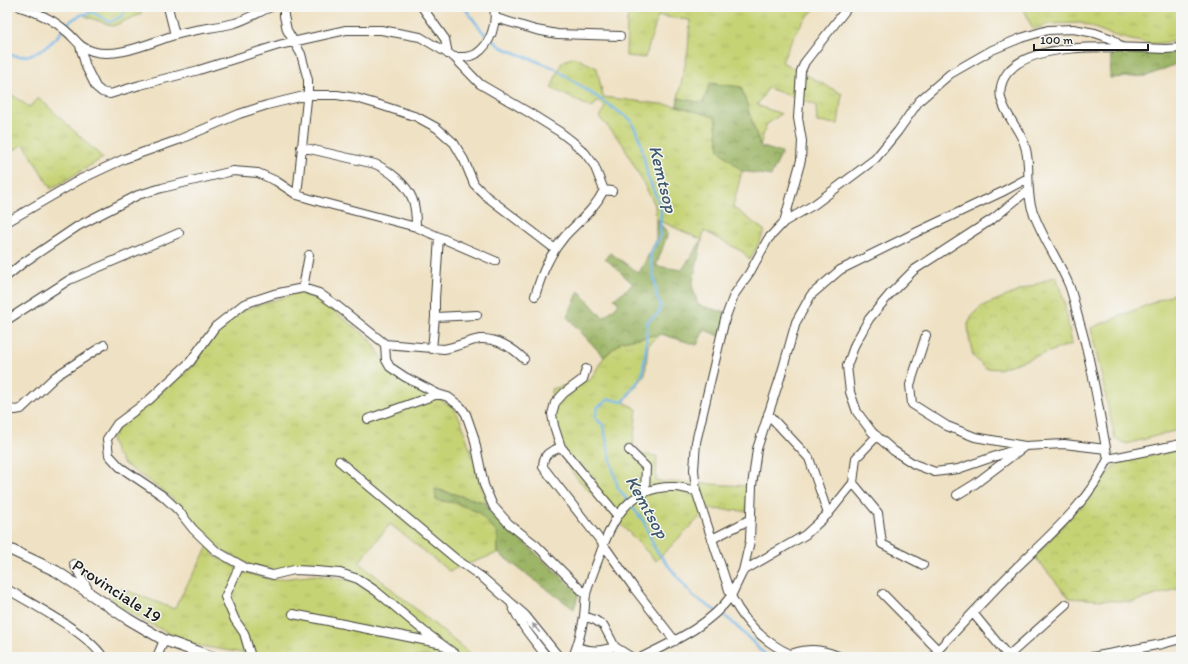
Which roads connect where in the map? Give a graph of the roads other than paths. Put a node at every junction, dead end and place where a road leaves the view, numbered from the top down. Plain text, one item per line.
1 (20, 7) edge
2 (168, 7) edge
3 (271, 7) edge
4 (284, 7) edge
5 (422, 7) edge
6 (494, 7) edge
7 (848, 7) edge
8 (496, 18) junction
9 (175, 35) junction
10 (620, 36) dead end
11 (293, 42) junction
12 (80, 46) junction
13 (1123, 48) junction
14 (1181, 48) edge
15 (451, 56) junction
16 (308, 95) junction
17 (301, 147) junction
18 (1028, 178) junction
19 (1028, 190) junction
20 (297, 195) junction
21 (7, 222) edge
22 (784, 222) junction
23 (416, 227) junction
24 (179, 233) dead end
25 (439, 237) junction
26 (555, 249) junction
27 (309, 255) dead end
28 (495, 261) dead end
29 (7, 276) edge
30 (303, 288) junction
31 (535, 296) dead end
32 (477, 315) dead end
33 (436, 317) junction
34 (7, 320) edge
35 (926, 335) dead end
36 (385, 344) junction
37 (104, 345) dead end
38 (432, 349) junction
39 (524, 360) dead end
40 (586, 368) dead end
41 (438, 394) junction
42 (7, 408) edge
43 (768, 414) junction
44 (368, 419) dead end
45 (877, 436) junction
46 (1181, 444) edge
47 (1024, 446) junction
48 (561, 447) junction
49 (1106, 449) junction
50 (629, 450) dead end
51 (1108, 459) junction
52 (339, 461) dead end
53 (853, 483) junction
54 (645, 491) junction
55 (696, 491) junction
56 (958, 495) dead end
57 (828, 514) junction
58 (617, 515) junction
59 (751, 519) junction
60 (712, 539) junction
61 (603, 544) junction
62 (7, 548) edge
63 (74, 564) dead end
64 (240, 565) junction
65 (923, 565) dead end
66 (743, 571) junction
67 (7, 589) edge
68 (90, 594) junction
69 (883, 594) dead end
70 (586, 595) junction
71 (731, 596) junction
72 (510, 603) junction
73 (1066, 604) dead end
74 (972, 613) junction
75 (293, 614) dead end
76 (584, 616) junction
77 (1181, 639) edge
78 (164, 640) junction
79 (675, 641) junction
80 (441, 644) junction
81 (577, 646) junction
82 (615, 648) junction
83 (936, 654) edge
84 (790, 656) edge
85 (1009, 656) edge
86 (103, 657) edge
87 (156, 657) edge
88 (212, 657) edge
89 (251, 657) edge
90 (459, 657) edge
91 (547, 657) edge
92 (559, 657) edge
93 (573, 657) edge
94 (631, 657) edge
95 (642, 657) edge
96 (838, 657) edge
97 (1092, 657) edge

1 - 12 street
2 - 9 street
3 - 9 street
4 - 11 street
5 - 15 street
6 - 8 street
7 - 22 street
8 - 10 street
8 - 15 street
9 - 12 street
11 - 12 street
11 - 15 street
11 - 16 street
13 - 14 street
13 - 18 street
13 - 22 street
15 - 26 street
16 - 17 street
16 - 21 street
16 - 26 street
17 - 20 street
17 - 23 street
18 - 19 street
18 - 43 street
19 - 45 street
19 - 49 street
20 - 23 street
20 - 29 street
22 - 55 street
23 - 25 street
24 - 34 street
25 - 28 street
25 - 33 street
26 - 31 street
27 - 30 street
30 - 36 street
30 - 64 street
32 - 33 street
33 - 38 street
35 - 47 street
36 - 38 street
36 - 41 street
37 - 42 street
38 - 39 street
40 - 48 street
41 - 44 street
41 - 70 street
43 - 57 street
43 - 59 street
45 - 47 street
45 - 53 street
46 - 51 street
47 - 49 street
47 - 56 street
48 - 58 street
48 - 61 street
49 - 51 street
50 - 54 street
51 - 74 street
52 - 72 street
53 - 57 street
53 - 65 street
54 - 55 street
54 - 58 street
55 - 60 street
57 - 66 street
58 - 61 street
59 - 60 street
59 - 66 street
60 - 71 street
61 - 70 street
61 - 79 street
62 - 68 main road, Provinciale 19
63 - 68 street
64 - 80 street
64 - 89 street
66 - 71 street
67 - 86 street
68 - 78 main road, Provinciale 19
69 - 83 street
70 - 76 street
71 - 79 street
71 - 84 street
72 - 91 street
92 -> 72 street
73 - 85 street
74 - 83 street
74 - 85 street
75 - 80 street
76 - 81 street
76 - 82 street
77 - 97 street
78 - 87 street
78 - 88 main road, Provinciale 19
79 - 95 street
80 - 90 street
81 - 82 street
81 - 93 street
82 - 94 street
84 - 96 main road

